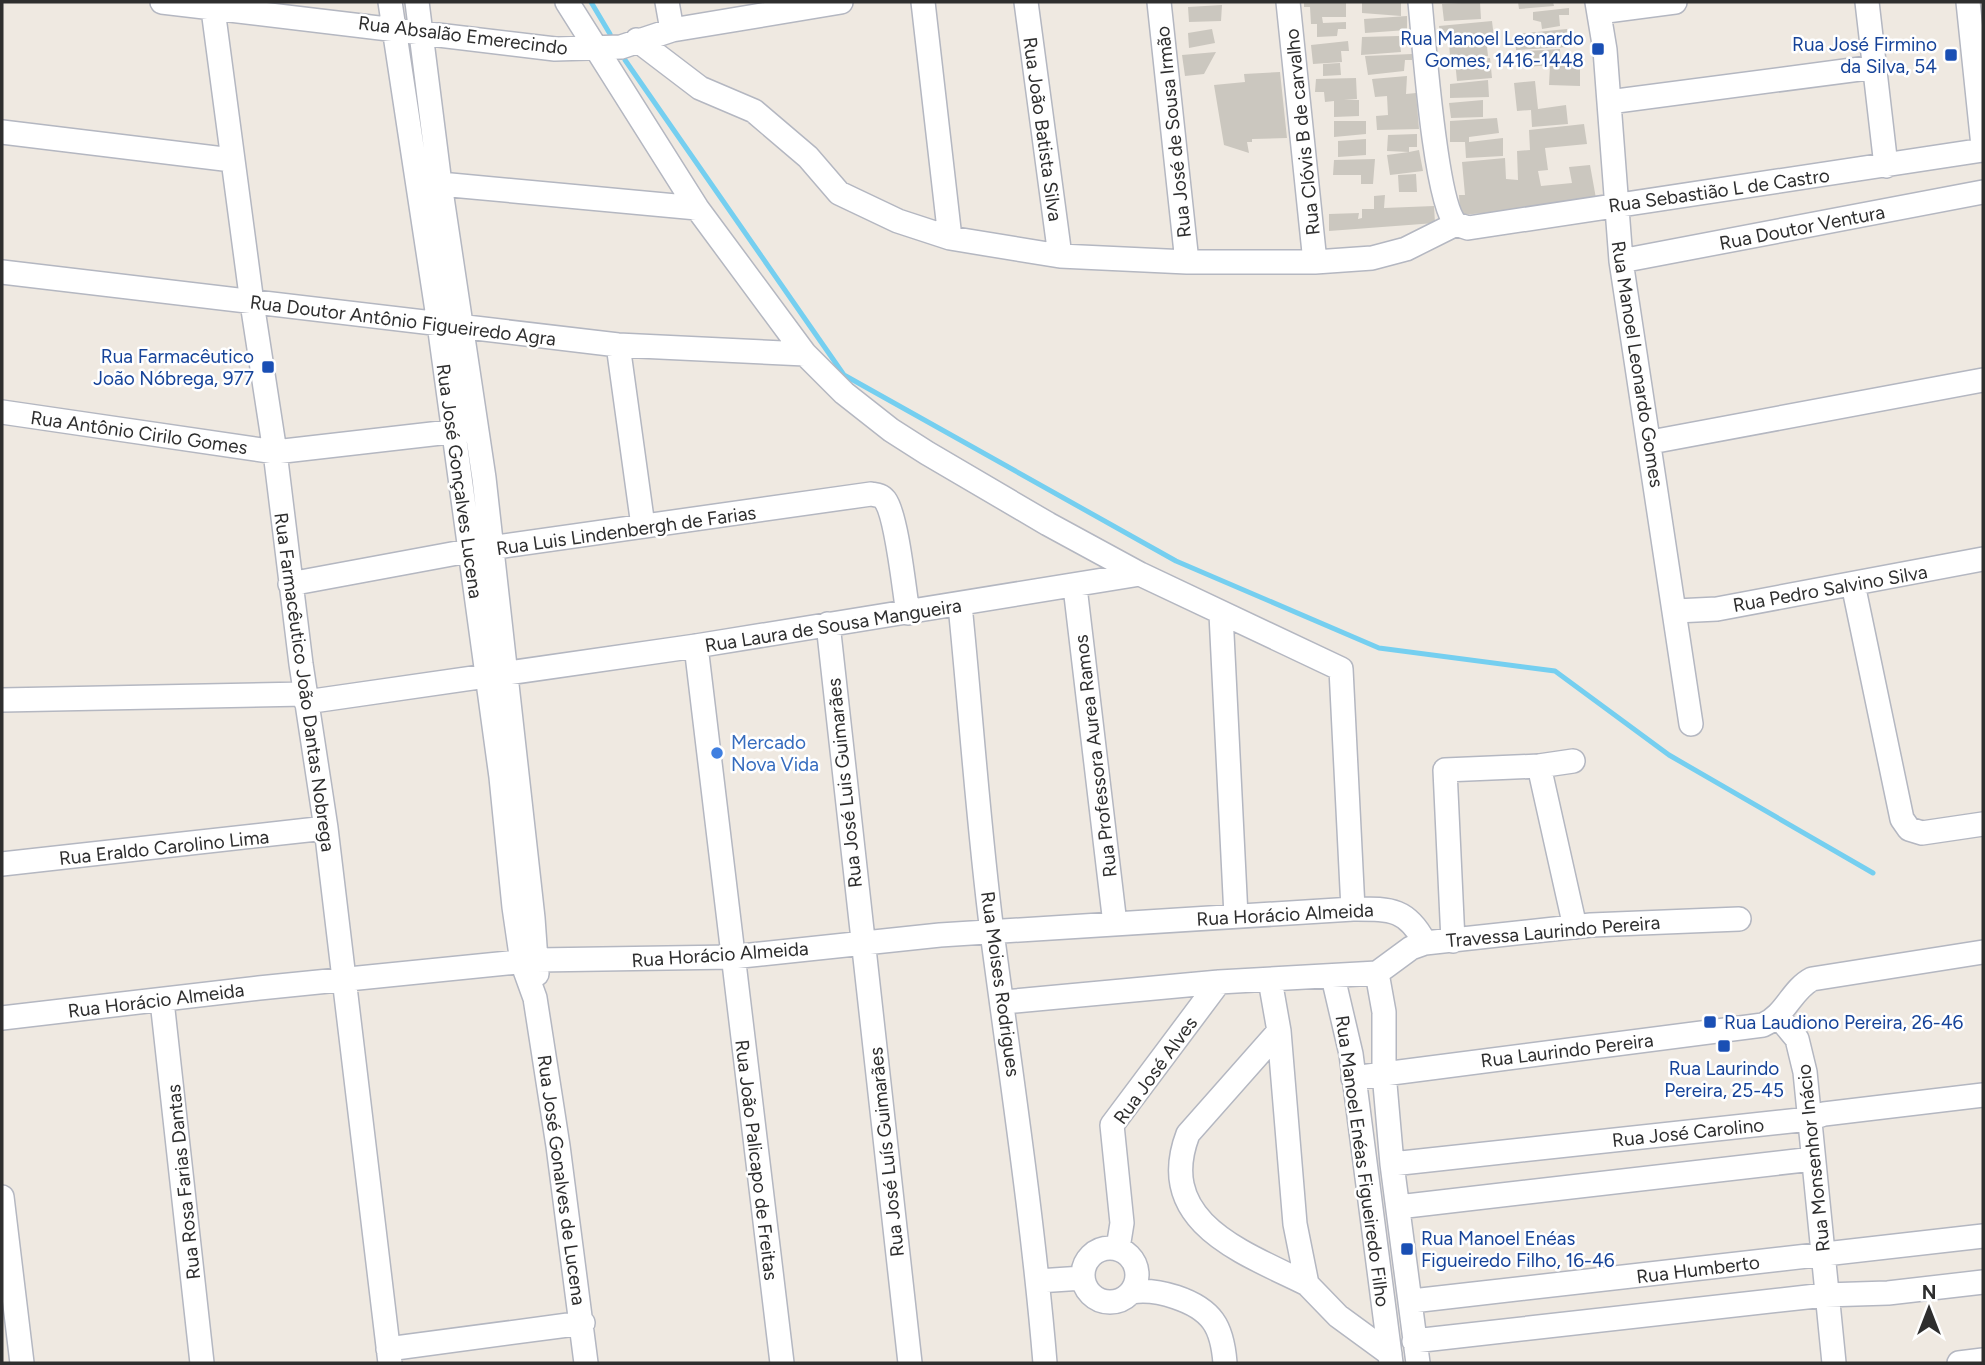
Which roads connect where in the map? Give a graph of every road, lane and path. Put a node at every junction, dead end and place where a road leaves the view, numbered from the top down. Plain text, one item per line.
1 (162, 2) edge
2 (390, 2) edge
3 (417, 2) edge
4 (566, 2) edge
5 (667, 2) edge
6 (841, 2) edge
7 (923, 2) edge
8 (1026, 2) edge
9 (1158, 2) edge
10 (1288, 2) edge
11 (1420, 2) edge
12 (1675, 2) edge
13 (1867, 2) edge
14 (1968, 2) edge
15 (213, 4) edge
16 (801, 6) edge
17 (1598, 7) edge
18 (394, 27) junction
19 (672, 30) junction
20 (422, 34) junction
21 (638, 40) junction
22 (596, 49) junction
23 (1875, 67) junction
24 (1609, 102) junction
25 (2, 132) edge
26 (1983, 148) edge
27 (232, 160) junction
28 (1886, 166) junction
29 (440, 184) junction
30 (1983, 192) edge
31 (1615, 205) junction
32 (696, 208) junction
33 (1456, 224) junction
34 (950, 238) junction
35 (1060, 256) junction
36 (1621, 261) junction
37 (1187, 262) junction
38 (1315, 262) junction
39 (2, 272) edge
40 (251, 303) junction
41 (451, 325) junction
42 (618, 345) junction
43 (805, 354) junction
44 (1983, 380) edge
45 (2, 412) edge
46 (478, 429) junction
47 (452, 432) junction
48 (1651, 442) junction
49 (275, 452) junction
50 (643, 526) junction
51 (493, 548) junction
52 (468, 551) junction
53 (1983, 559) edge
54 (1140, 574) junction
55 (290, 584) junction
56 (1853, 584) junction
57 (1075, 587) junction
58 (960, 605) junction
59 (1676, 611) junction
60 (908, 613) junction
61 (1220, 614) junction
62 (828, 624) junction
63 (696, 646) junction
64 (496, 676) junction
65 (305, 698) junction
66 (2, 700) edge
67 (1691, 724) dead end
68 (1573, 761) dead end
69 (1539, 766) junction
70 (1983, 824) edge
71 (326, 828) junction
72 (2, 864) edge
73 (1353, 909) junction
74 (1236, 916) junction
75 (1739, 919) dead end
76 (1115, 924) junction
77 (1575, 927) junction
78 (992, 932) junction
79 (1453, 941) junction
80 (861, 942) junction
81 (1425, 943) junction
82 (1983, 952) edge
83 (732, 957) junction
84 (530, 961) junction
85 (1377, 973) junction
86 (1333, 977) junction
87 (343, 980) junction
88 (1270, 980) junction
89 (1219, 982) junction
90 (162, 1001) junction
91 (1004, 1002) junction
92 (1778, 1016) junction
93 (2, 1018) edge
94 (1279, 1031) junction
95 (1384, 1073) junction
96 (1353, 1078) junction
97 (1983, 1094) edge
98 (1809, 1119) junction
99 (1813, 1159) junction
100 (1392, 1164) junction
101 (2, 1196) edge
102 (1398, 1207) junction
103 (1983, 1236) edge
104 (1118, 1248) junction
105 (1823, 1254) junction
106 (1083, 1278) junction
107 (1038, 1281) junction
108 (1983, 1282) edge
109 (1307, 1284) junction
110 (1132, 1292) junction
111 (1825, 1295) junction
112 (1412, 1301) junction
113 (583, 1323) junction
114 (1416, 1352) edge
115 (389, 1356) edge
116 (1390, 1359) edge
117 (1983, 1360) edge
118 (22, 1363) edge
119 (202, 1363) edge
120 (586, 1363) edge
121 (782, 1363) edge
122 (910, 1363) edge
123 (1045, 1363) edge
124 (1225, 1363) edge
125 (1834, 1363) edge
126 (1959, 1363) edge

1 - 15 street, Rua Absalão Emerecindo
2 - 18 street, Rua José Gonçalves Lucena
3 - 20 street, Rua José Gonçalves Lucena
4 - 22 street
5 - 19 street
6 - 16 street, Rua Absalão Emerecindo
7 - 34 street
8 - 35 street, Rua João Batista Silva
9 - 37 street, Rua José de Sousa Irmão
10 - 38 street, Rua Clóvis B de carvalho
11 - 33 street
12 - 17 street
13 - 23 street
14 - 26 street
15 - 18 street, Rua Absalão Emerecindo
15 - 27 street, Rua Farmacêutico João Dantas Nobrega
16 - 19 street, Rua Absalão Emerecindo
17 - 24 street, Rua Manoel Leonardo Gomes
18 - 20 street, Rua Absalão Emerecindo
18 - 41 street, Rua José Gonçalves Lucena
19 - 21 street, Rua Absalão Emerecindo
20 - 22 street, Rua Absalão Emerecindo
20 - 29 street, Rua José Gonçalves Lucena
21 - 22 street, Rua Absalão Emerecindo
21 - 34 street
22 - 32 street
23 - 24 street
23 - 28 street
24 - 31 street, Rua Manoel Leonardo Gomes
25 - 27 street
26 - 28 street, Rua Sebastião L de Castro
27 - 40 street, Rua Farmacêutico João Dantas Nobrega
28 - 31 street, Rua Sebastião L de Castro
29 - 32 street
29 - 41 street, Rua José Gonçalves Lucena
30 - 36 street, Rua Doutor Ventura
31 - 33 street, Rua Sebastião L de Castro
31 - 36 street, Rua Manoel Leonardo Gomes
32 - 43 street
33 - 38 street
34 - 35 street
35 - 37 street
36 - 48 street, Rua Manoel Leonardo Gomes
37 - 38 street
39 - 40 street, Rua Doutor Antônio Figueiredo Agra
40 - 41 street, Rua Doutor Antônio Figueiredo Agra
40 - 49 street, Rua Farmacêutico João Dantas Nobrega
41 - 42 street, Rua Doutor Antônio Figueiredo Agra
41 - 46 street, Rua José Gonçalves Lucena
41 - 47 street, Rua José Gonçalves Lucena
42 - 43 street, Rua Doutor Antônio Figueiredo Agra
42 - 50 street
43 - 54 street
44 - 48 street
45 - 49 street, Rua Antônio Cirilo Gomes
46 - 47 street, Rua Antônio Cirilo Gomes
46 - 51 street, Rua José Gonçalves Lucena
47 - 49 street, Rua Antônio Cirilo Gomes
47 - 52 street, Rua José Gonçalves Lucena
48 - 59 street, Rua Manoel Leonardo Gomes
49 - 55 street, Rua Farmacêutico João Dantas Nobrega
50 - 51 street, Rua Luis Lindenbergh de Farias
50 - 60 street, Rua Luis Lindenbergh de Farias
51 - 52 street, Rua Luis Lindenbergh de Farias
51 - 64 street, Rua José Gonçalves Lucena
52 - 55 street, Rua Luis Lindenbergh de Farias
52 - 64 street, Rua José Gonçalves Lucena
53 - 56 street, Rua Pedro Salvino Silva
54 - 57 street, Rua Laura de Sousa Mangueira
54 - 61 street
55 - 65 street, Rua Farmacêutico João Dantas Nobrega
56 - 59 street, Rua Pedro Salvino Silva
56 - 70 street
57 - 58 street, Rua Laura de Sousa Mangueira
57 - 76 street, Rua Professora Aurea Ramos
58 - 60 street, Rua Laura de Sousa Mangueira
58 - 78 street, Rua Moises Rodrigues
59 - 67 street, Rua Manoel Leonardo Gomes
60 - 62 street, Rua Laura de Sousa Mangueira
61 - 73 street
61 - 74 street
62 - 63 street, Rua Laura de Sousa Mangueira
62 - 80 street, Rua José Luis Guimarães
63 - 64 street, Rua Laura de Sousa Mangueira
63 - 83 street, Rua João Palicapo de Freitas
64 - 65 street, Rua Laura de Sousa Mangueira
64 - 84 street, Rua José Gonçalves Lucena
65 - 66 street, Rua Laura de Sousa Mangueira
65 - 71 street, Rua Farmacêutico João Dantas Nobrega
68 - 69 street
69 - 77 street
69 - 79 street
71 - 72 street, Rua Eraldo Carolino Lima
71 - 87 street, Rua Farmacêutico João Dantas Nobrega
73 - 74 street, Rua Horácio Almeida
73 - 81 street, Rua Horácio Almeida
74 - 76 street, Rua Horácio Almeida
75 - 77 street, Travessa Laurindo Pereira
76 - 78 street, Rua Horácio Almeida
77 - 79 street, Travessa Laurindo Pereira
78 - 80 street, Rua Horácio Almeida
78 - 91 street, Rua Moises Rodrigues
79 - 81 street, Travessa Laurindo Pereira
80 - 83 street, Rua Horácio Almeida
80 - 122 street, Rua José Luís Guimarães
81 - 85 street, Travessa Laurindo Pereira
82 - 92 street
83 - 84 street, Rua Horácio Almeida
83 - 121 street, Rua João Palicapo de Freitas
84 - 87 street, Rua Horácio Almeida
84 - 113 street, Rua José Gonalves de Lucena
85 - 86 street
85 - 95 street, Rua Manoel Enéas Figueiredo Filho
86 - 88 street
86 - 96 street, Rua Manoel Enéas Figueiredo Filho
87 - 90 street, Rua Horácio Almeida
87 - 115 street, Rua Farmacêutico João Dantas Nobrega
88 - 89 street
88 - 94 street
89 - 91 street
89 - 104 street, Rua José Alves
90 - 93 street, Rua Horácio Almeida
90 - 119 street, Rua Rosa Farias Dantas
91 - 107 street, Rua Moises Rodrigues
92 - 95 street, Rua Laurindo Pereira
92 - 98 street, Rua Monsenhor Inácio
94 - 109 street
94 - 109 street
95 - 96 street, Rua Laurindo Pereira
95 - 100 street, Rua Manoel Enéas Figueiredo Filho
96 - 116 street, Rua Manoel Enéas Figueiredo Filho
97 - 98 street, Rua José Carolino
98 - 99 street, Rua Monsenhor Inácio
98 - 100 street, Rua José Carolino
99 - 102 street
99 - 105 street, Rua Monsenhor Inácio
100 - 102 street, Rua Manoel Enéas Figueiredo Filho
101 - 118 street
102 - 112 street, Rua Manoel Enéas Figueiredo Filho
103 - 105 street, Rua Humberto
104 - 106 street
104 - 110 street
105 - 111 street, Rua Monsenhor Inácio
105 - 112 street, Rua Humberto
106 - 107 street
106 - 110 street
107 - 123 street, Rua Moises Rodrigues
108 - 111 street, Rua Humberto
109 - 116 street
110 - 124 street
111 - 114 street, Rua Humberto
111 - 125 street, Rua Monsenhor Inácio
112 - 114 street, Rua Manoel Enéas Figueiredo Filho
113 - 115 street
113 - 120 street, Rua José Gonalves de Lucena
117 - 126 street

